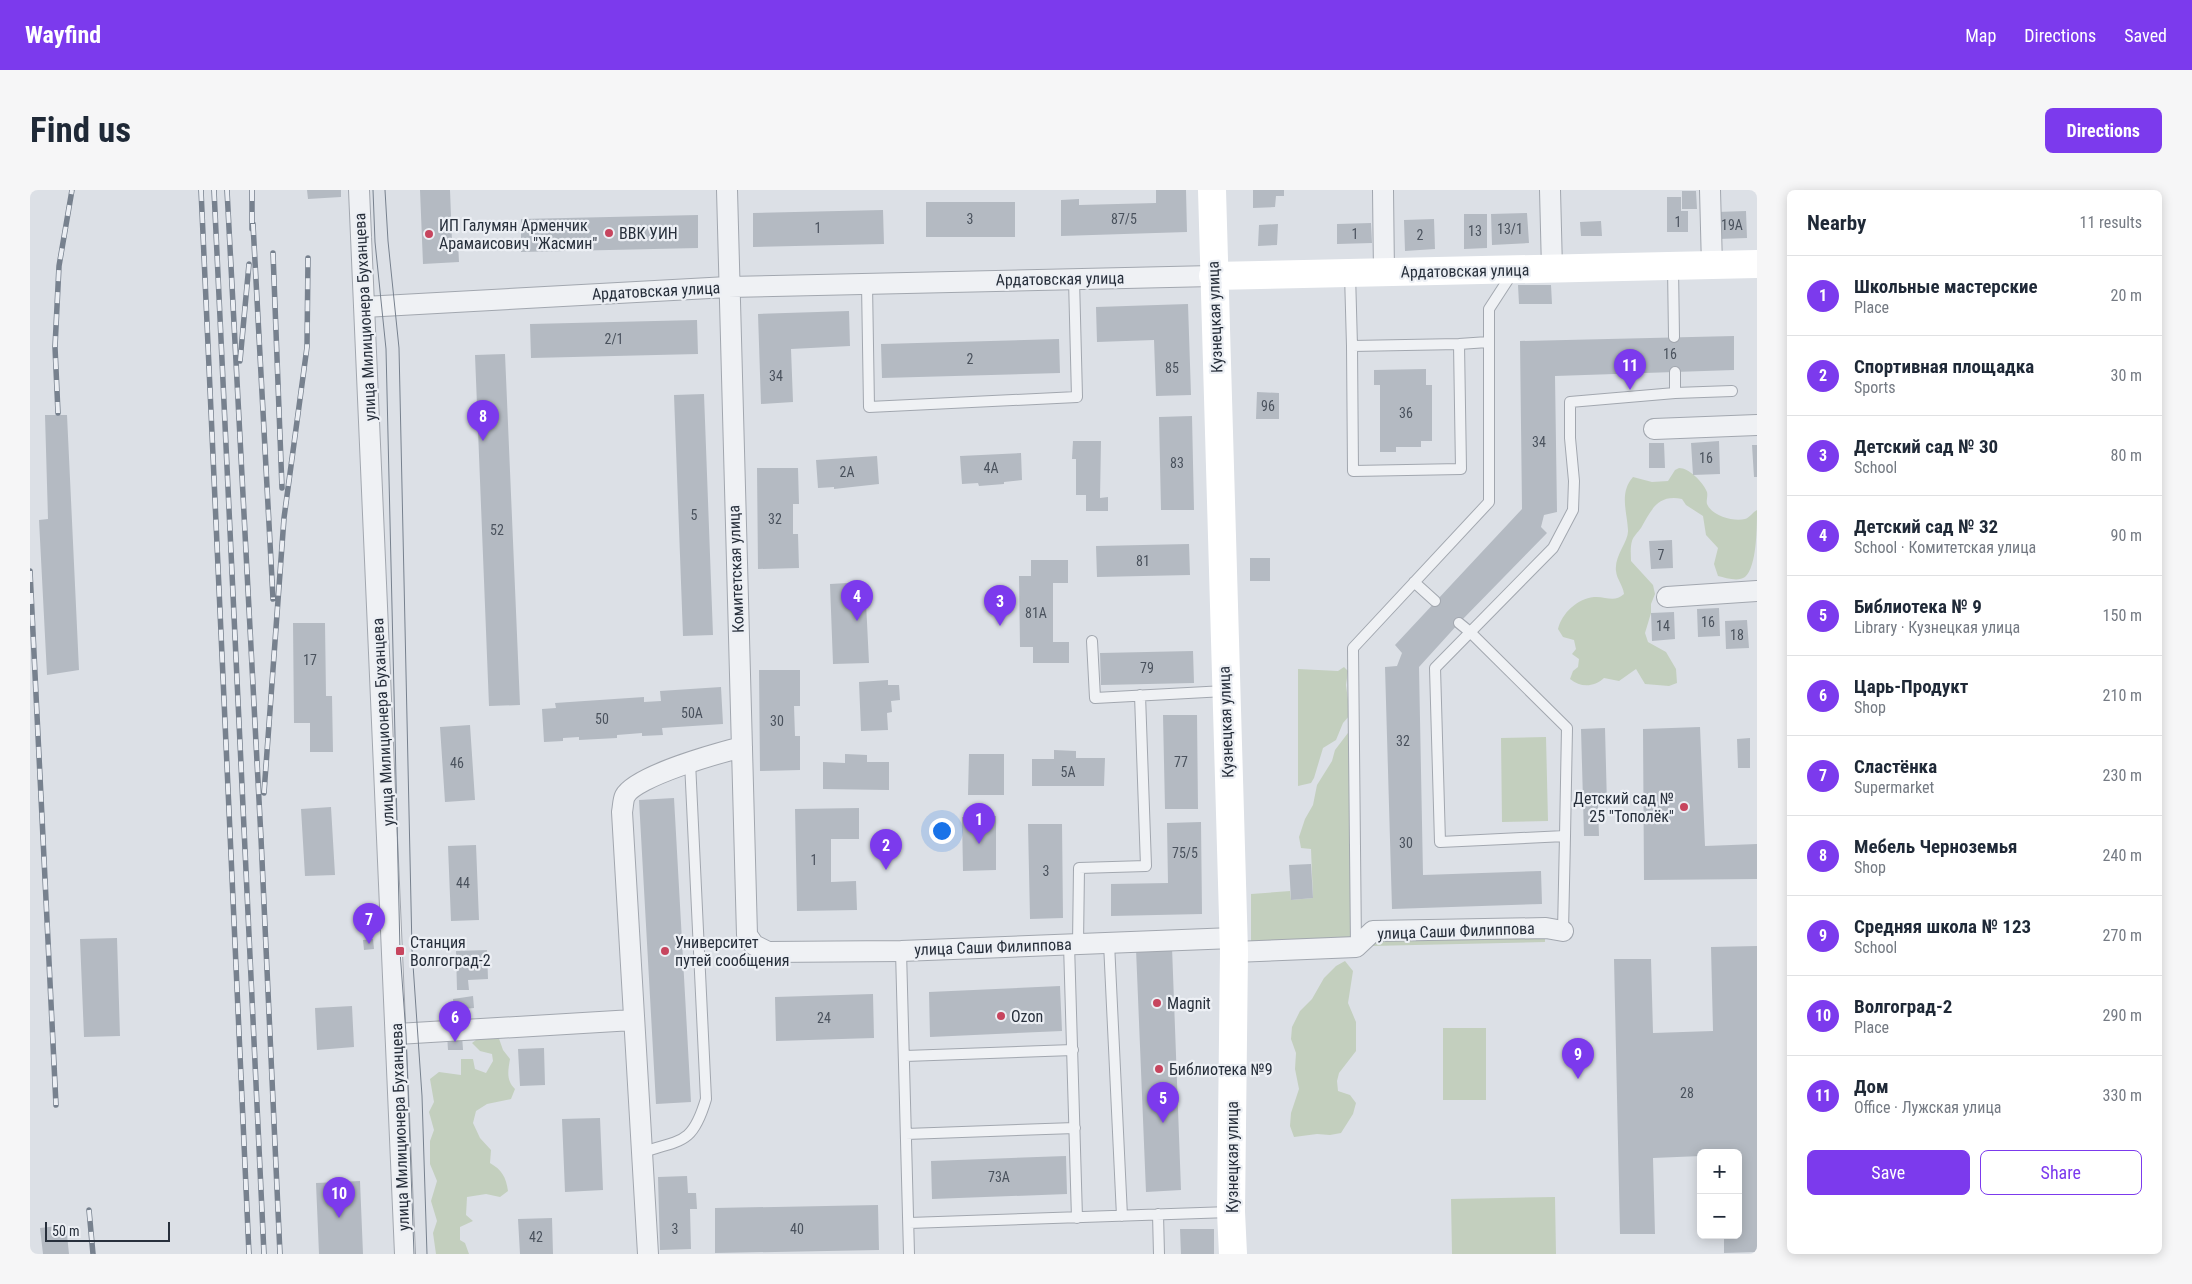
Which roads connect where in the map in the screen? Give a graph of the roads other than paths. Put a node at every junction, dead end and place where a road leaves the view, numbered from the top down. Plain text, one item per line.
1 (359, 190) edge
2 (726, 190) edge
3 (1212, 190) edge
4 (1383, 190) edge
5 (1550, 190) edge
6 (1710, 190) edge
7 (1757, 264) edge
8 (1673, 266) junction
9 (1712, 266) junction
10 (1552, 268) junction
11 (1515, 269) junction
12 (1350, 273) junction
13 (1384, 273) junction
14 (1213, 276) junction
15 (1074, 279) junction
16 (867, 284) junction
17 (728, 287) junction
18 (364, 306) junction
19 (1674, 337) dead end
20 (1488, 342) junction
21 (1459, 344) junction
22 (1352, 346) junction
23 (1675, 372) dead end
24 (1732, 391) dead end
25 (1676, 393) junction
26 (1757, 426) edge
27 (1654, 429) dead end
28 (1414, 582) junction
29 (1757, 592) edge
30 (1667, 598) dead end
31 (1435, 601) dead end
32 (1459, 623) dead end
33 (1470, 632) junction
34 (1092, 641) dead end
35 (1226, 691) junction
36 (1140, 695) junction
37 (742, 747) junction
38 (690, 762) junction
39 (1564, 836) junction
40 (1563, 930) joint
41 (1109, 943) junction
42 (1074, 944) junction
43 (754, 945) joint
44 (1234, 945) junction
45 (1356, 947) junction
46 (901, 950) junction
47 (634, 1020) junction
48 (397, 1034) junction
49 (1073, 1050) junction
50 (905, 1056) junction
51 (1075, 1128) junction
52 (906, 1134) junction
53 (642, 1152) junction
54 (1231, 1212) junction
55 (1158, 1214) junction
56 (1122, 1216) junction
57 (1078, 1218) junction
58 (909, 1223) junction
59 (405, 1254) edge
60 (648, 1254) edge
61 (909, 1254) edge
62 (1158, 1254) edge
63 (1233, 1254) edge

1 - 18 street, улица Милиционера Буханцева
2 - 17 street, Комитетская улица
3 - 14 street, Кузнецкая улица
4 - 13 street
5 - 10 street
6 - 9 street
7 - 9 street, Ардатовская улица
8 - 9 street, Ардатовская улица
8 - 10 street, Ардатовская улица
8 - 19 lane
10 - 11 street, Ардатовская улица
11 - 13 street, Ардатовская улица
11 - 20 lane
12 - 13 street, Ардатовская улица
12 - 14 street, Ардатовская улица
12 - 22 lane
14 - 15 street, Ардатовская улица
14 - 35 street, Кузнецкая улица
15 - 16 street, Ардатовская улица
15 - 16 lane
16 - 17 street, Ардатовская улица
17 - 18 street, Ардатовская улица
17 - 37 street, Комитетская улица
18 - 48 street, улица Милиционера Буханцева
20 - 21 lane
20 - 28 lane
21 - 22 lane
21 - 22 lane
23 - 25 lane
24 - 25 lane
25 - 33 lane
26 - 27 street
28 - 31 lane
28 - 45 lane
29 - 30 street
32 - 33 lane
33 - 39 lane
33 - 39 lane
34 - 36 lane
35 - 36 lane
35 - 44 street, Кузнецкая улица
36 - 42 lane
37 - 38 street
37 - 43 street, Комитетская улица
38 - 47 street
38 - 53 lane
39 - 40 lane
40 - 45 street, улица Саши Филиппова
41 - 42 street, улица Саши Филиппова
41 - 44 street, улица Саши Филиппова
41 - 56 lane
42 - 46 street, улица Саши Филиппова
42 - 49 lane
43 - 46 street, улица Саши Филиппова
44 - 45 street, улица Саши Филиппова
44 - 54 street, Кузнецкая улица
46 - 50 lane
47 - 48 street
47 - 53 street
48 - 59 street, улица Милиционера Буханцева
49 - 50 lane
49 - 51 lane
50 - 52 lane
51 - 52 lane
51 - 57 lane
52 - 58 lane
53 - 60 street
54 - 55 lane
54 - 63 street, Кузнецкая улица
55 - 56 lane
55 - 62 lane
56 - 57 lane
57 - 58 lane
58 - 61 lane

